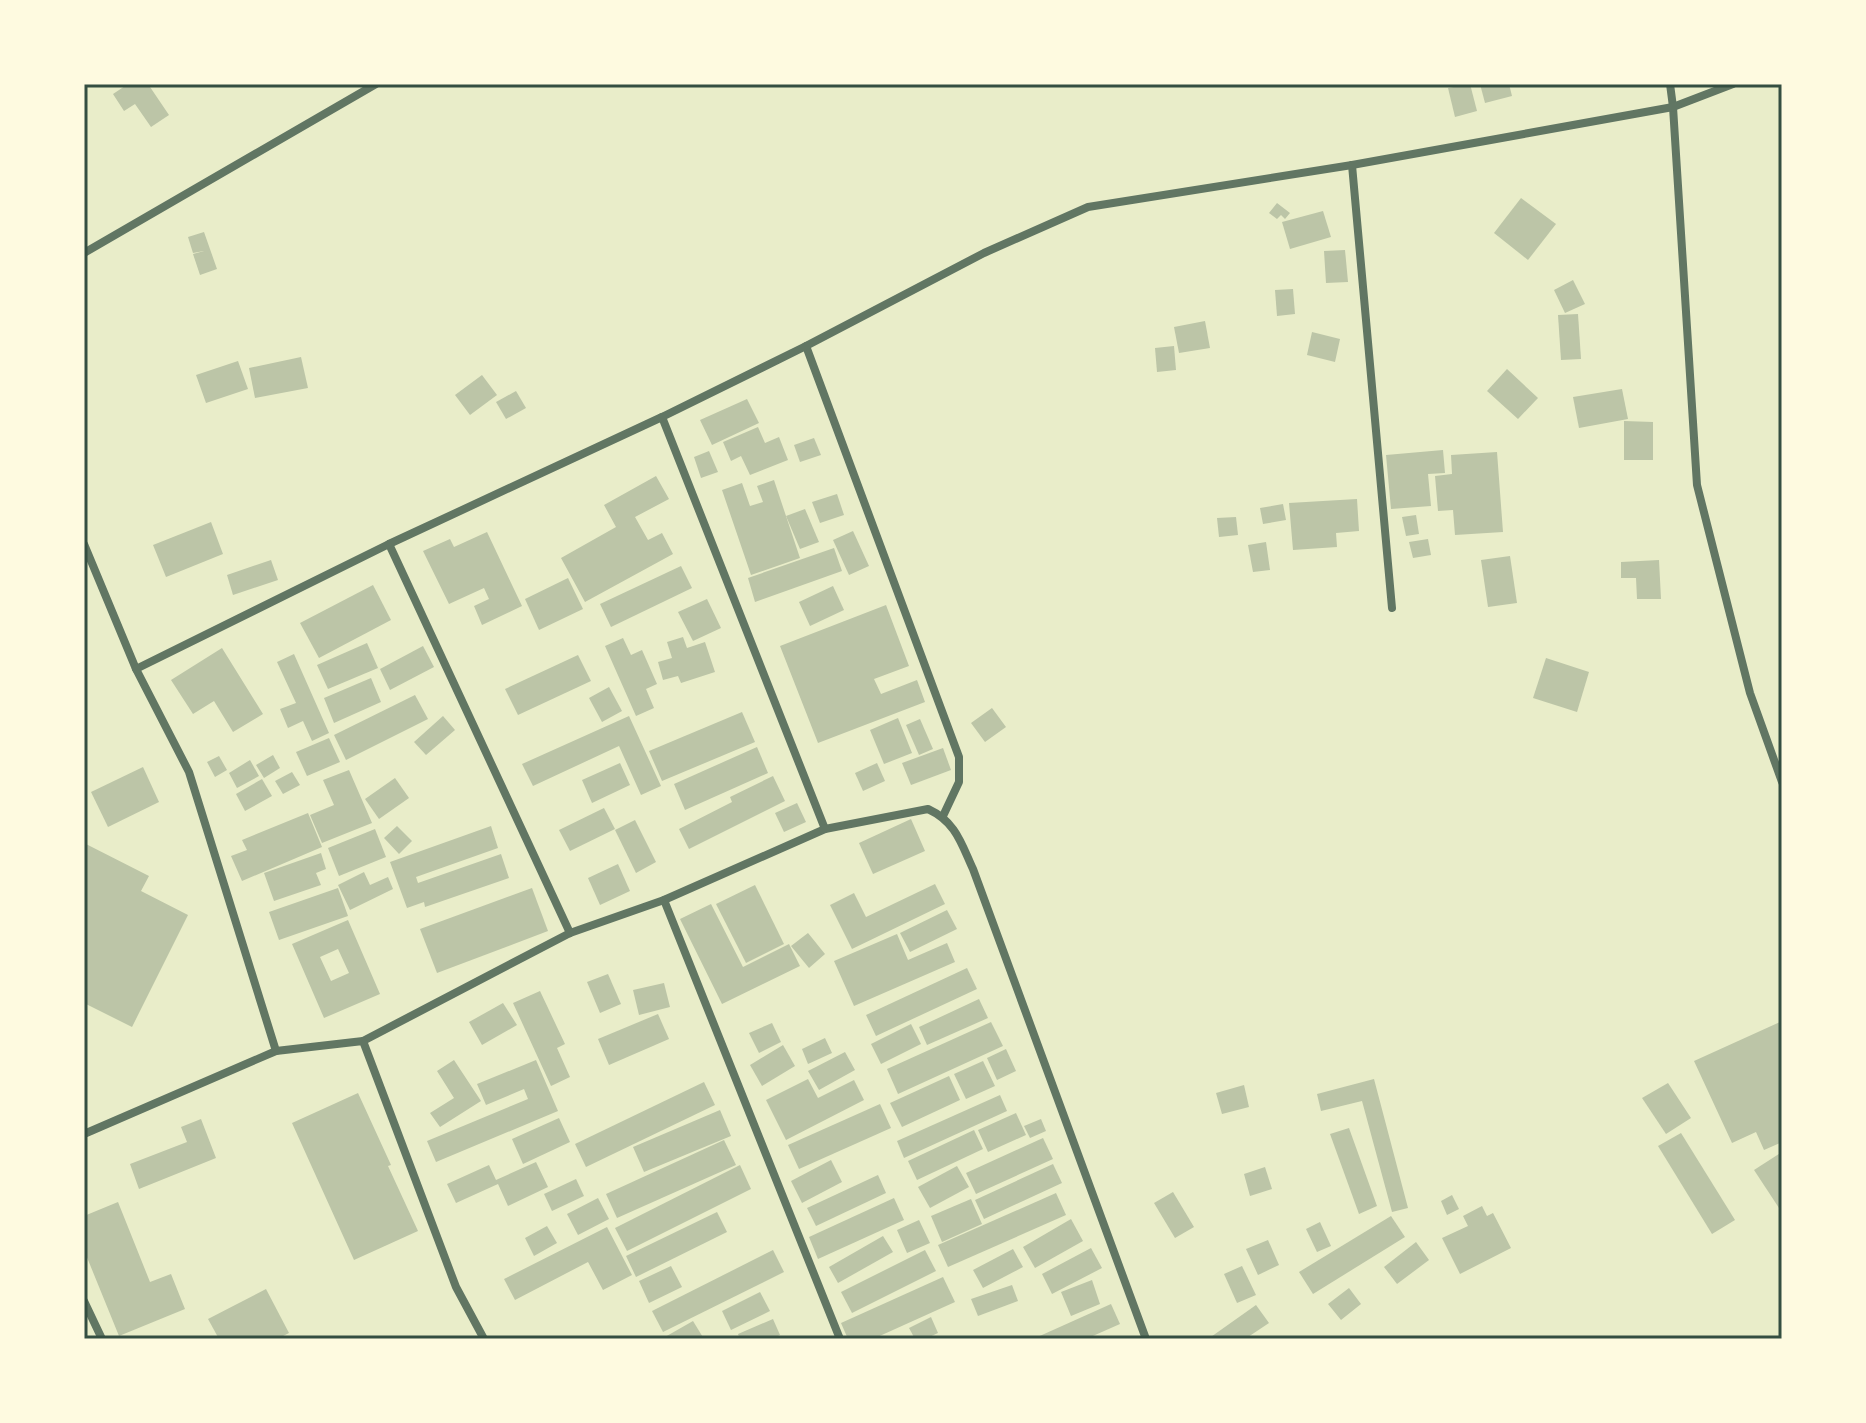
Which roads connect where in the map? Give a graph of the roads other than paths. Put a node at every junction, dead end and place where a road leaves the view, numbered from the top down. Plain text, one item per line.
1 (376, 84) edge
2 (1670, 84) edge
3 (1733, 84) edge
4 (1673, 107) junction
5 (1352, 165) junction
6 (84, 253) edge
7 (806, 346) junction
8 (662, 417) junction
9 (84, 544) edge
10 (389, 544) junction
11 (1392, 608) dead end
12 (136, 669) junction
13 (1782, 782) edge
14 (943, 816) junction
15 (825, 829) junction
16 (664, 900) junction
17 (570, 933) junction
18 (363, 1041) junction
19 (276, 1051) junction
20 (84, 1134) edge
21 (84, 1301) edge
22 (102, 1339) edge
23 (484, 1339) edge
24 (840, 1339) edge
25 (1146, 1339) edge

1 - 6 street
2 - 4 street
3 - 4 street
4 - 5 street
4 - 13 street
5 - 7 street
5 - 11 street
7 - 8 street
7 - 14 street
8 - 10 street
8 - 15 street
9 - 12 street
10 - 12 street
10 - 17 street
12 - 19 street
14 - 15 street
14 - 25 street
15 - 16 street
16 - 17 street
16 - 24 street
17 - 18 street
18 - 19 street
18 - 23 street
19 - 20 street
21 - 22 street

